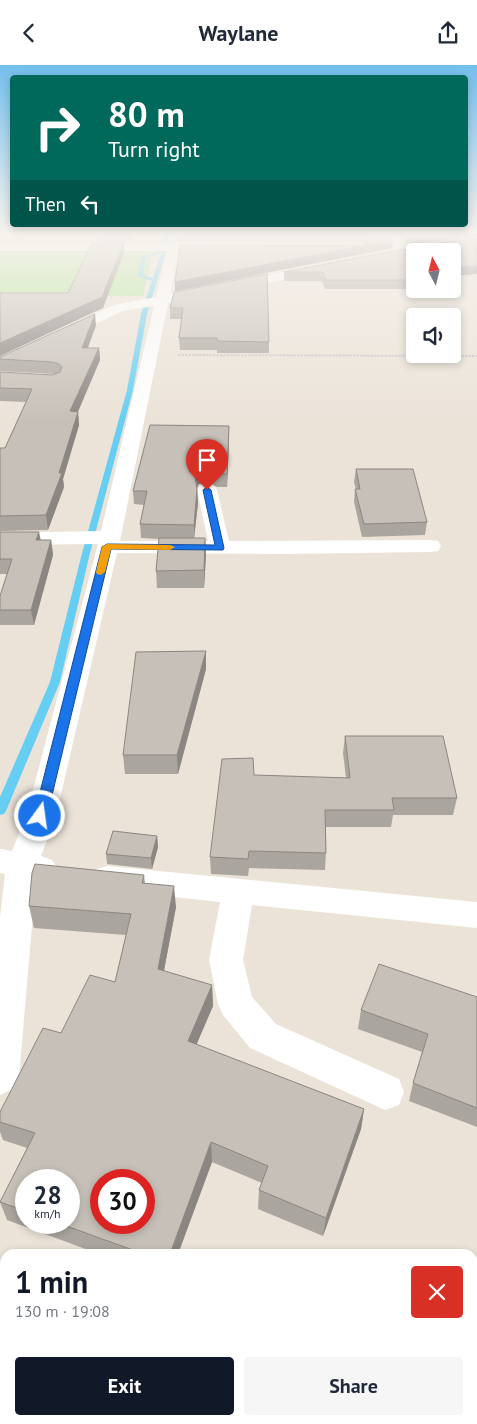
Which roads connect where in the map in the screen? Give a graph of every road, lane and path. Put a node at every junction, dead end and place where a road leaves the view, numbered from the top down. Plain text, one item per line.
1 (154, 294) edge
2 (189, 294) edge
3 (153, 302) junction
4 (150, 355) junction
5 (477, 356) edge
6 (0, 363) edge
7 (207, 490) dead end
8 (0, 539) edge
9 (105, 541) junction
10 (430, 547) dead end
11 (220, 548) junction
12 (9, 862) edge
13 (238, 890) junction
14 (477, 915) edge
15 (0, 1077) edge
16 (385, 1092) dead end

1 - 3 street
2 - 3 street
3 - 4 street
3 - 6 street
4 - 5 path
4 - 9 street
7 - 11 street
8 - 9 street
9 - 11 street
9 - 12 street
10 - 11 street
12 - 13 street
12 - 15 street
13 - 14 street
13 - 16 street

